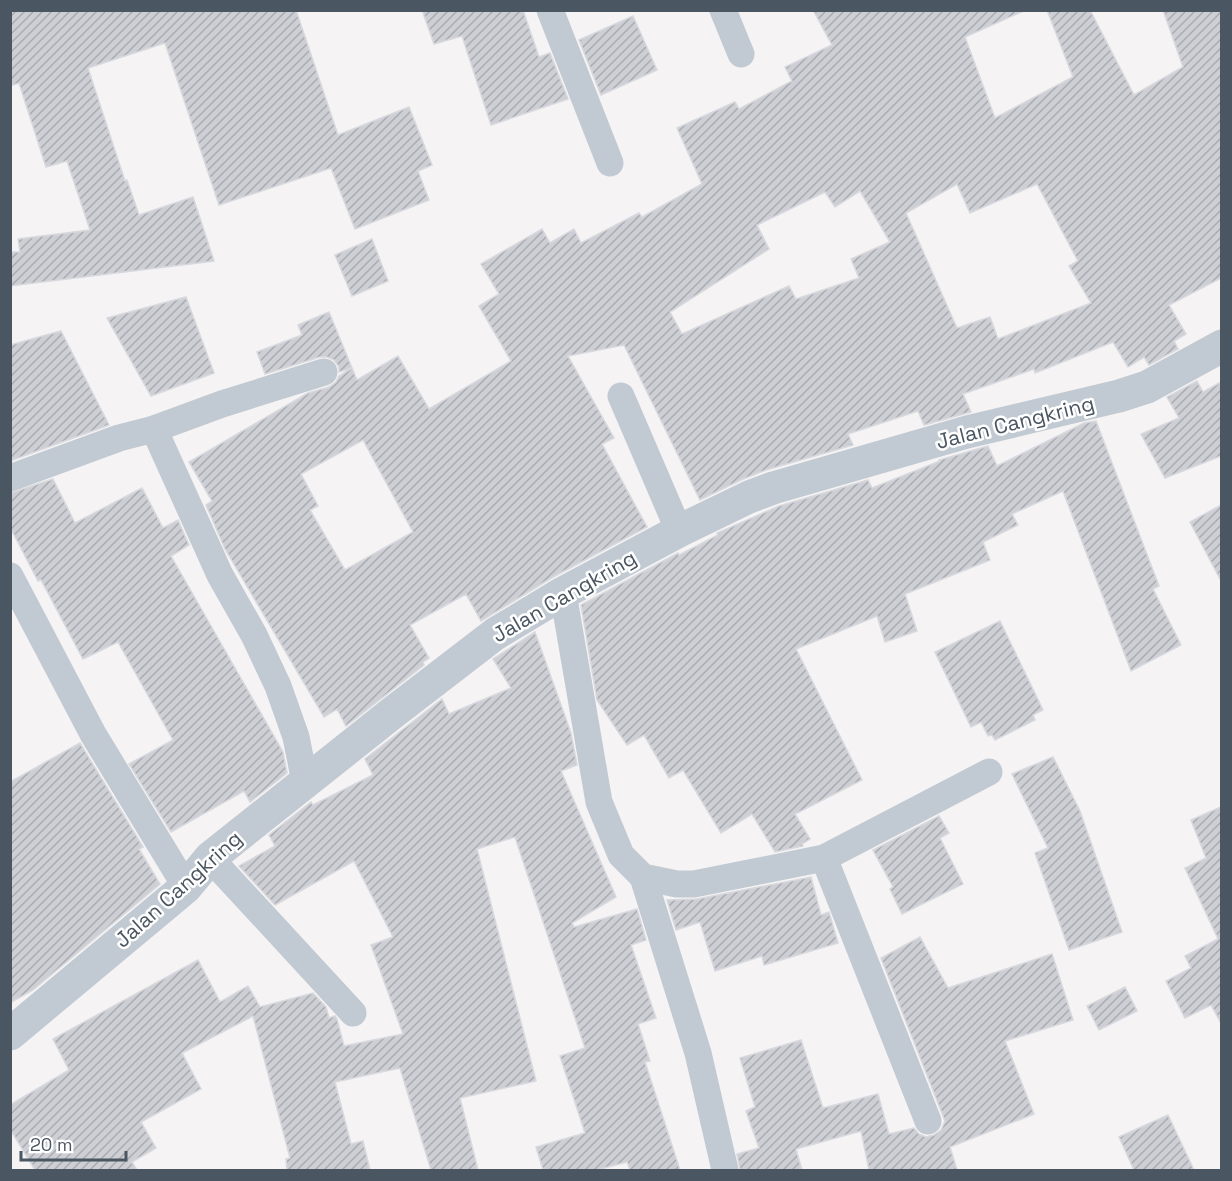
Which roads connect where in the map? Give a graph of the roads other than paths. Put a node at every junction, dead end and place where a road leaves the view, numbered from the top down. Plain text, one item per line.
1 (550, 10) edge
2 (723, 10) edge
3 (741, 54) dead end
4 (610, 163) dead end
5 (1221, 346) edge
6 (324, 372) dead end
7 (621, 396) dead end
8 (154, 429) junction
9 (10, 478) edge
10 (679, 531) junction
11 (10, 576) edge
12 (563, 593) junction
13 (989, 772) dead end
14 (305, 782) junction
15 (210, 858) junction
16 (824, 858) junction
17 (644, 877) junction
18 (186, 887) junction
19 (353, 1013) dead end
20 (13, 1024) edge
21 (928, 1121) dead end
22 (725, 1170) edge

1 - 4 street
2 - 3 street
5 - 10 street, Jalan Cangkring
6 - 8 street
7 - 10 street
8 - 9 street
8 - 14 street
10 - 12 street, Jalan Cangkring
11 - 18 street
12 - 14 street, Jalan Cangkring
12 - 17 street
13 - 16 street
14 - 15 street, Jalan Cangkring
15 - 18 street, Jalan Cangkring
15 - 19 street
16 - 17 street
16 - 21 street
17 - 22 street
18 - 20 street, Jalan Cangkring

